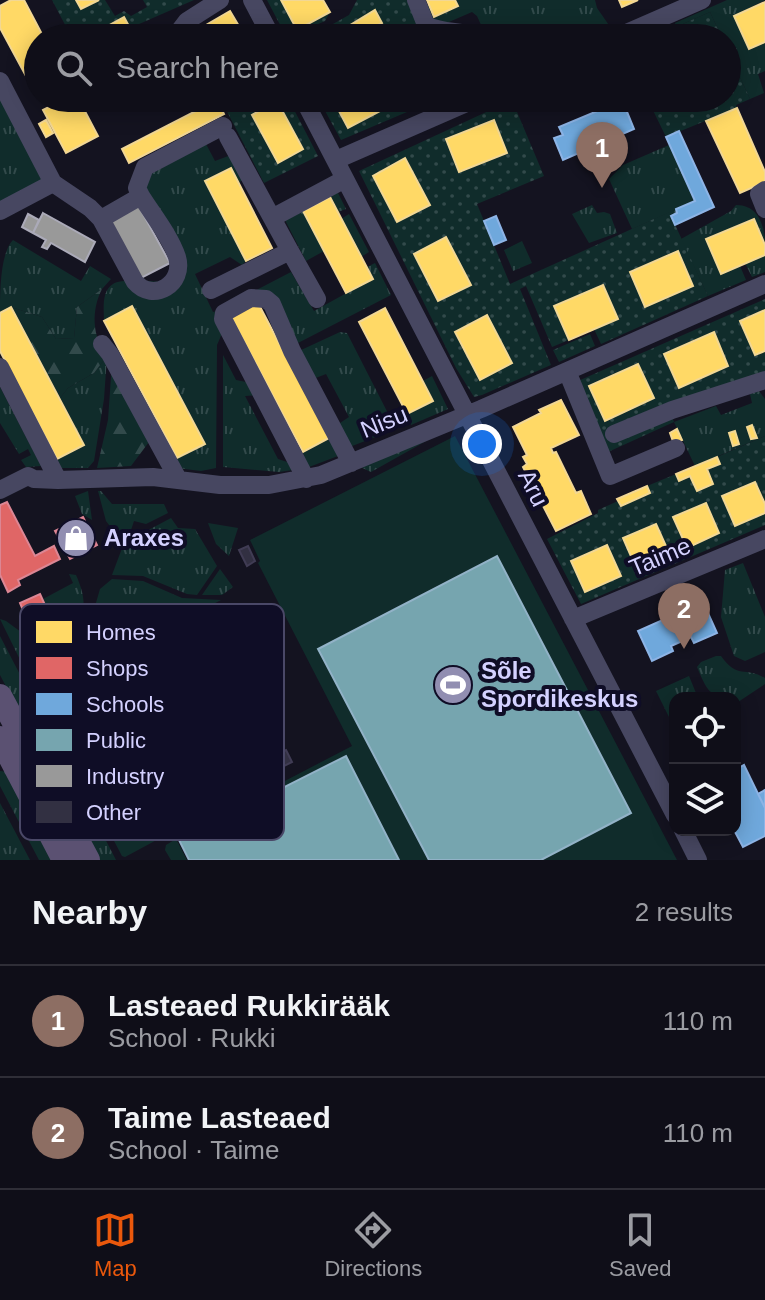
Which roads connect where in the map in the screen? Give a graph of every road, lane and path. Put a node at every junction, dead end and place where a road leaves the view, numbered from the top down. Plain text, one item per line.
1 (220, 0) edge
2 (252, 0) edge
3 (416, 0) edge
4 (702, 0) edge
5 (185, 24) edge
6 (265, 24) edge
7 (426, 24) edge
8 (647, 24) edge
9 (0, 81) edge
10 (310, 112) edge
11 (446, 112) edge
12 (336, 160) junction
13 (345, 179) junction
14 (53, 183) junction
15 (765, 190) edge
16 (141, 196) junction
17 (765, 209) edge
18 (0, 211) edge
19 (272, 218) junction
20 (101, 219) junction
21 (290, 251) junction
22 (765, 284) edge
23 (211, 290) dead end
24 (317, 299) dead end
25 (102, 344) dead end
26 (0, 367) edge
27 (567, 371) junction
28 (765, 380) edge
29 (469, 415) junction
30 (614, 434) dead end
31 (676, 448) dead end
32 (351, 463) junction
33 (178, 479) junction
34 (306, 479) junction
35 (58, 480) junction
36 (0, 490) edge
37 (765, 539) edge
38 (573, 619) junction
39 (0, 696) edge
40 (20, 733) edge
41 (3, 750) edge
42 (20, 781) edge
43 (669, 803) edge
44 (686, 836) edge
45 (53, 840) edge
46 (77, 840) edge
47 (64, 860) edge
48 (88, 860) edge
49 (698, 860) edge

1 - 5 street
2 - 6 street
3 - 7 street
4 - 8 street
9 - 14 street
10 - 12 street, Aru
11 - 12 street
12 - 13 street, Aru
13 - 19 street
13 - 29 street, Aru
14 - 18 street
14 - 20 street
15 - 17 street
16 - 19 street
16 - 20 street
16 - 20 street
19 - 21 street
21 - 23 street
21 - 24 street
22 - 27 street, Nisu
25 - 33 street
26 - 35 street
27 - 29 street, Nisu
27 - 31 street
28 - 30 street
29 - 32 street, Nisu
29 - 38 street, Aru
32 - 34 street, Nisu
32 - 34 street
33 - 34 street, Nisu
33 - 35 street, Nisu
35 - 36 street, Nisu
37 - 38 street, Taime
38 - 43 street, Aru
39 - 40 main road
41 - 42 main road
44 - 49 street
45 - 47 main road
46 - 48 main road

